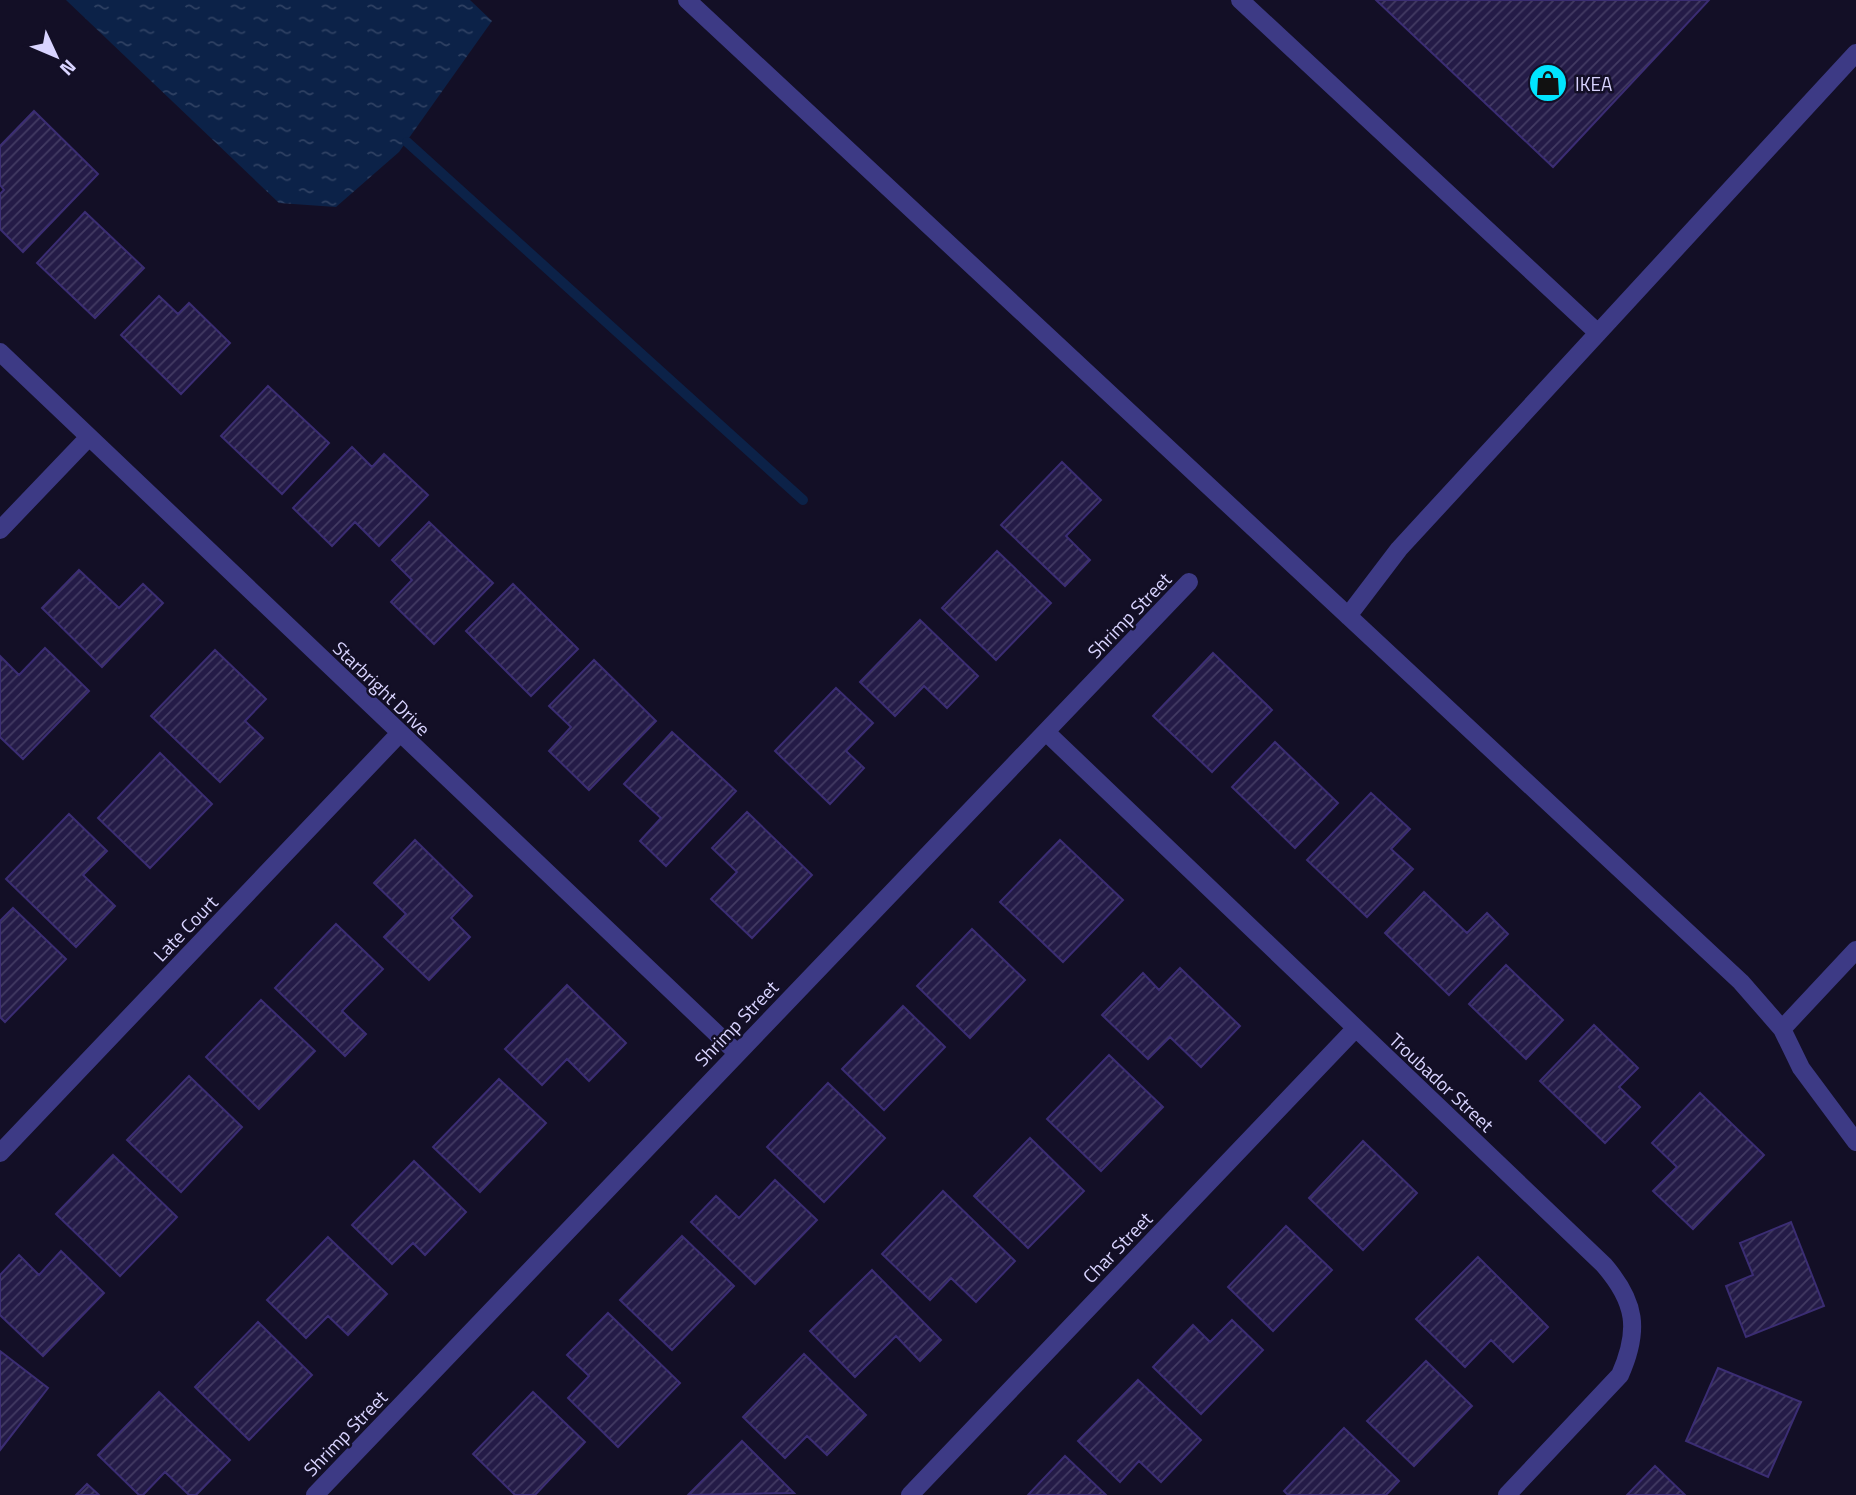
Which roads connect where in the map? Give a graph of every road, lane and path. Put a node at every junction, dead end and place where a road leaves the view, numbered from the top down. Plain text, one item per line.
1 (687, 0) edge
2 (1240, 0) edge
3 (1856, 53) edge
4 (1598, 333) junction
5 (0, 352) edge
6 (89, 437) junction
7 (0, 530) edge
8 (1189, 582) dead end
9 (1348, 615) junction
10 (1046, 732) junction
11 (400, 733) junction
12 (1856, 950) edge
13 (1355, 1029) junction
14 (1782, 1029) junction
15 (737, 1053) junction
16 (1856, 1142) edge
17 (0, 1153) edge
18 (315, 1495) edge
19 (910, 1495) edge
20 (1507, 1495) edge

1 - 9 street
2 - 4 street
3 - 4 street
4 - 9 street
5 - 6 street, Starbright Drive
6 - 7 street
6 - 11 street, Starbright Drive
8 - 10 street, Shrimp Street
9 - 14 street
10 - 13 street, Troubador Street
10 - 15 street, Shrimp Street
11 - 15 street, Starbright Drive
11 - 17 street, Late Court
12 - 14 street
13 - 19 street, Char Street
13 - 20 street, Troubador Street
14 - 16 street
15 - 18 street, Shrimp Street

